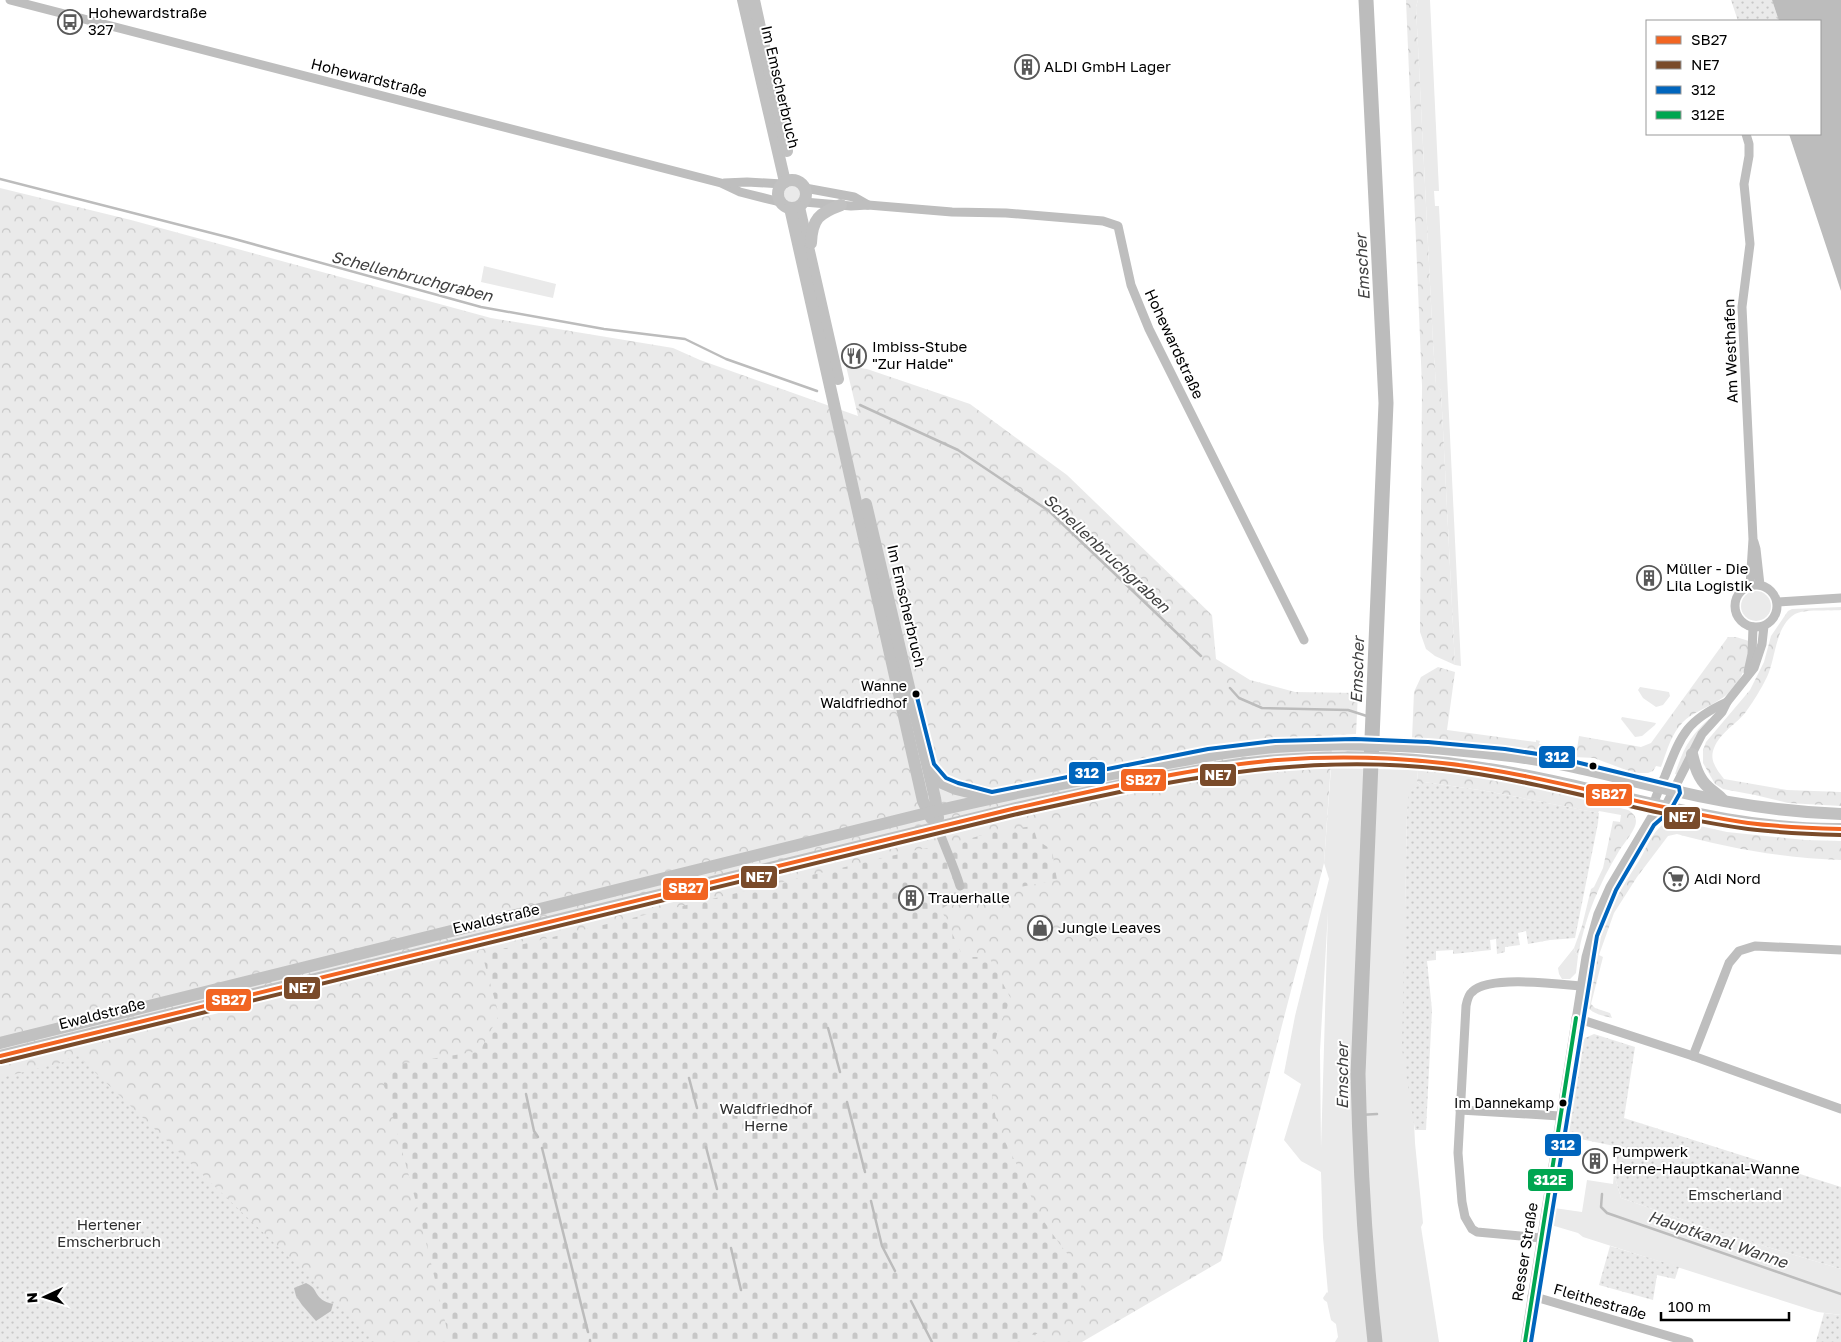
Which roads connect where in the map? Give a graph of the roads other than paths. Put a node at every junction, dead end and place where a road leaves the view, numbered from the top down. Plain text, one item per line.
1 (10, 0) edge
2 (744, 0) edge
3 (754, 0) edge
4 (1746, 135) edge
5 (787, 182) junction
6 (721, 183) junction
7 (805, 188) junction
8 (793, 205) junction
9 (842, 205) junction
10 (868, 205) junction
11 (810, 255) junction
12 (1753, 539) junction
13 (1750, 586) junction
14 (1760, 586) junction
15 (1841, 598) edge
16 (1777, 602) junction
17 (1764, 626) junction
18 (1753, 627) junction
19 (1304, 640) dead end
20 (1748, 674) junction
21 (1728, 702) junction
22 (1692, 754) junction
23 (928, 767) junction
24 (1660, 788) junction
25 (1674, 791) junction
26 (992, 798) junction
27 (1723, 800) junction
28 (1659, 805) junction
29 (932, 811) junction
30 (1841, 814) edge
31 (938, 828) junction
32 (1841, 830) edge
33 (960, 886) dead end
34 (1841, 950) edge
35 (1581, 986) junction
36 (1576, 1018) junction
37 (0, 1043) edge
38 (0, 1056) edge
39 (1694, 1056) junction
40 (1841, 1109) edge
41 (1460, 1110) junction
42 (1560, 1116) junction
43 (1541, 1238) junction
44 (1532, 1296) junction
45 (1525, 1342) edge
46 (1690, 1342) edge

1 - 6 street, Hohewardstraße
2 - 5 main road, Im Emscherbruch
3 - 5 main road, Im Emscherbruch
4 - 12 street, Am Westhafen
5 - 6 street, Hohewardstraße
5 - 7 main road
5 - 8 main road, Im Emscherbruch
6 - 8 street, Hohewardstraße
7 - 8 main road, Im Emscherbruch
7 - 10 street, Hohewardstraße
8 - 9 street, Hohewardstraße
8 - 11 main road, Im Emscherbruch
8 - 29 main road, Im Emscherbruch
9 - 10 street, Hohewardstraße
9 - 11 main road
10 - 19 street, Hohewardstraße
11 - 23 main road, Im Emscherbruch
12 - 13 street, Am Westhafen
12 - 14 street, Am Westhafen
13 - 14 street
13 - 18 street
14 - 16 street
15 - 16 street
16 - 17 street
17 - 18 street
17 - 20 street
18 - 20 street
20 - 21 street
21 - 22 street
21 - 24 street
22 - 25 street
22 - 27 main road
23 - 26 main road
23 - 29 main road, Im Emscherbruch
24 - 25 main road, Ewaldstraße
24 - 26 main road, Ewaldstraße
24 - 28 street
25 - 27 main road, Ewaldstraße
25 - 28 street
26 - 29 main road, Ewaldstraße
27 - 30 main road, Ewaldstraße
28 - 31 main road, Ewaldstraße
28 - 32 main road, Ewaldstraße
28 - 35 street, Resser Straße
29 - 31 main road, Im Emscherbruch
29 - 37 main road, Ewaldstraße
31 - 33 street
31 - 38 main road, Ewaldstraße
34 - 39 street
35 - 36 street, Resser Straße
35 - 41 street
36 - 39 street
36 - 42 street, Resser Straße
39 - 40 street
41 - 42 street
41 - 43 street
42 - 43 street, Resser Straße
43 - 44 street, Resser Straße
44 - 45 street, Resser Straße
44 - 46 street, Fleithestraße

